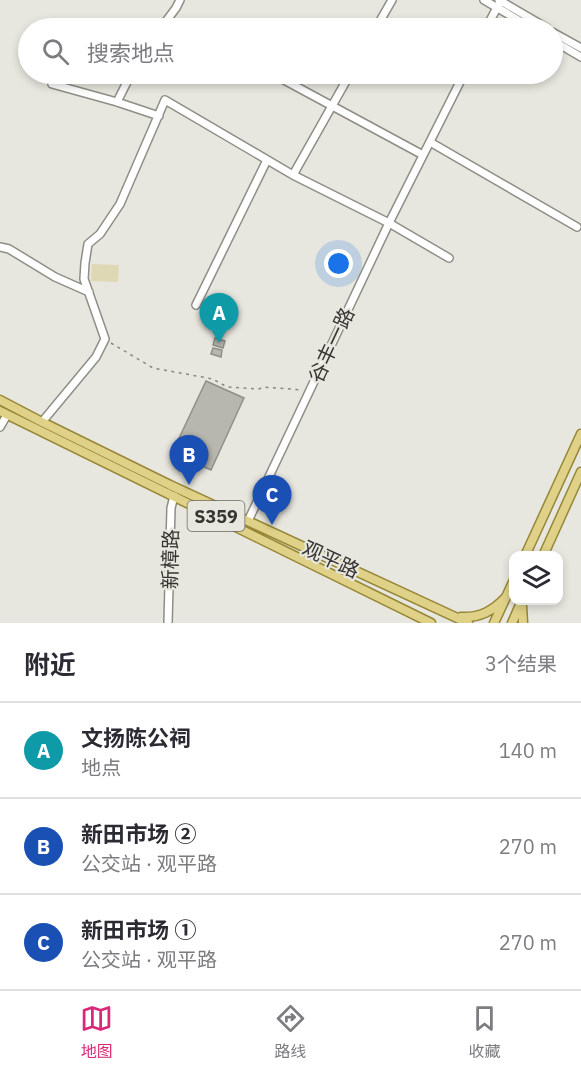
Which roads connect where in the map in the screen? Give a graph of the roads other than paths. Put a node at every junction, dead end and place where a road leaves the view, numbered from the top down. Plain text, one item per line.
1 (180, 0) edge
2 (186, 0) edge
3 (392, 0) edge
4 (484, 0) edge
5 (499, 3) edge
6 (176, 8) junction
7 (168, 18) edge
8 (382, 18) edge
9 (491, 18) edge
10 (519, 18) edge
11 (528, 18) edge
12 (563, 38) edge
13 (563, 46) edge
14 (581, 48) edge
15 (581, 57) edge
16 (52, 84) dead end
17 (126, 84) edge
18 (291, 84) edge
19 (344, 84) edge
20 (459, 84) edge
21 (117, 102) junction
22 (332, 106) junction
23 (159, 116) junction
24 (430, 142) junction
25 (423, 155) junction
26 (267, 160) junction
27 (293, 176) junction
28 (389, 223) junction
29 (577, 227) dead end
30 (0, 247) edge
31 (449, 258) dead end
32 (89, 292) junction
33 (196, 305) dead end
34 (0, 400) edge
35 (3, 413) edge
36 (42, 422) junction
37 (0, 427) edge
38 (581, 434) edge
39 (580, 476) edge
40 (174, 496) junction
41 (248, 521) junction
42 (527, 551) edge
43 (545, 551) edge
44 (509, 590) edge
45 (506, 597) junction
46 (521, 605) edge
47 (523, 605) edge
48 (452, 615) junction
49 (168, 623) edge
50 (431, 623) edge
51 (468, 623) edge
52 (494, 623) edge
53 (512, 623) edge
54 (523, 623) edge

1 - 6 street
2 - 6 street
3 - 8 street
4 - 5 street
5 - 9 street
5 - 10 street
5 - 11 street
6 - 7 street
12 - 14 street
13 - 15 street
16 - 21 street
17 - 21 street
18 - 22 street
19 - 22 street
20 - 24 street, 谷丰一路
21 - 23 street
22 - 25 street
22 - 27 street
23 - 26 street
23 - 32 street
24 - 25 street, 谷丰一路
24 - 29 street
25 - 28 street, 谷丰一路
26 - 27 street
26 - 33 street
27 - 28 street
28 - 31 street
28 - 41 street, 谷丰一路
30 - 32 street
32 - 36 street
34 - 36 main road, 观平路 / S359
35 - 37 street
35 - 40 main road, 观平路 / S359
36 - 41 main road, 观平路 / S359
38 - 42 main road
39 - 43 main road
40 - 49 street, 新樟路
40 - 50 main road, 观平路 / S359
41 - 48 main road, 观平路 / S359
44 - 45 main road
45 - 48 main road
45 - 52 main road
46 - 53 main road
47 - 54 main road
48 - 51 main road, 观平路 / S359

